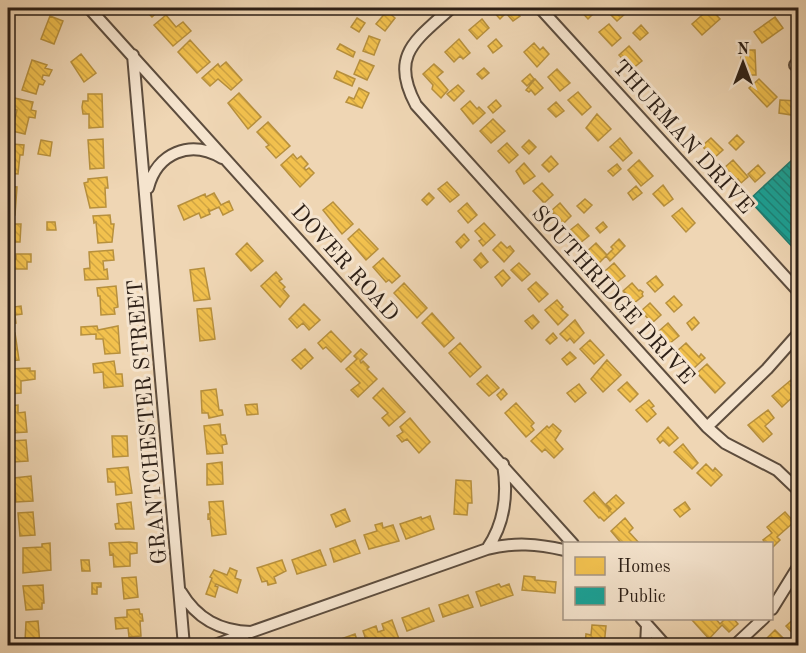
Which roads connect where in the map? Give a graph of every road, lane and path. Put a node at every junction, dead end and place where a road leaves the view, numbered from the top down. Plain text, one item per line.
1 (89, 8) edge
2 (451, 8) edge
3 (540, 8) edge
4 (133, 55) junction
5 (230, 162) junction
6 (146, 195) junction
7 (798, 291) edge
8 (798, 334) edge
9 (707, 427) junction
10 (503, 464) junction
11 (798, 490) edge
12 (572, 542) edge
13 (487, 549) junction
14 (563, 550) edge
15 (798, 567) edge
16 (180, 589) junction
17 (773, 606) edge
18 (762, 620) edge
19 (644, 622) edge
20 (250, 632) junction
21 (184, 645) edge
22 (212, 645) edge
23 (646, 645) edge
24 (666, 645) edge
25 (734, 645) edge

1 - 4 street, DOVER ROAD
2 - 9 street, SOUTHRIDGE DRIVE
3 - 7 street, THURMAN DRIVE
4 - 5 street, DOVER ROAD
4 - 6 street, GRANTCHESTER STREET
5 - 6 street, GRANTCHESTER STREET
5 - 10 street, DOVER ROAD
6 - 16 street, GRANTCHESTER STREET
8 - 9 street
9 - 11 street, SOUTHRIDGE DRIVE
10 - 12 street, DOVER ROAD
10 - 13 street
13 - 14 street
13 - 20 street
15 - 17 street
16 - 20 street
16 - 21 street, GRANTCHESTER STREET
18 - 25 street
19 - 23 street
19 - 24 street
20 - 22 street

